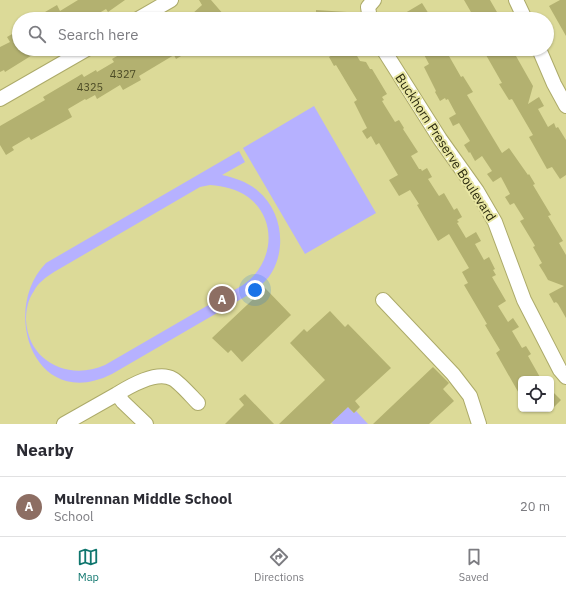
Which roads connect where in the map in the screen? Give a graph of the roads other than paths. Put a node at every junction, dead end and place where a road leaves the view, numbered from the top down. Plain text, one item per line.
1 (171, 0) edge
2 (374, 0) edge
3 (516, 0) edge
4 (150, 12) edge
5 (369, 12) edge
6 (522, 12) edge
7 (74, 56) edge
8 (387, 56) edge
9 (542, 56) edge
10 (0, 99) edge
11 (566, 106) edge
12 (383, 300) dead end
13 (566, 377) edge
14 (117, 394) junction
15 (198, 403) dead end
16 (64, 424) edge
17 (146, 424) edge
18 (479, 424) edge

1 - 4 street
2 - 5 street
3 - 6 street
7 - 10 street
8 - 13 street, Buckhorn Preserve Boulevard
9 - 11 street
12 - 18 street
14 - 15 street
14 - 16 street
14 - 17 street

